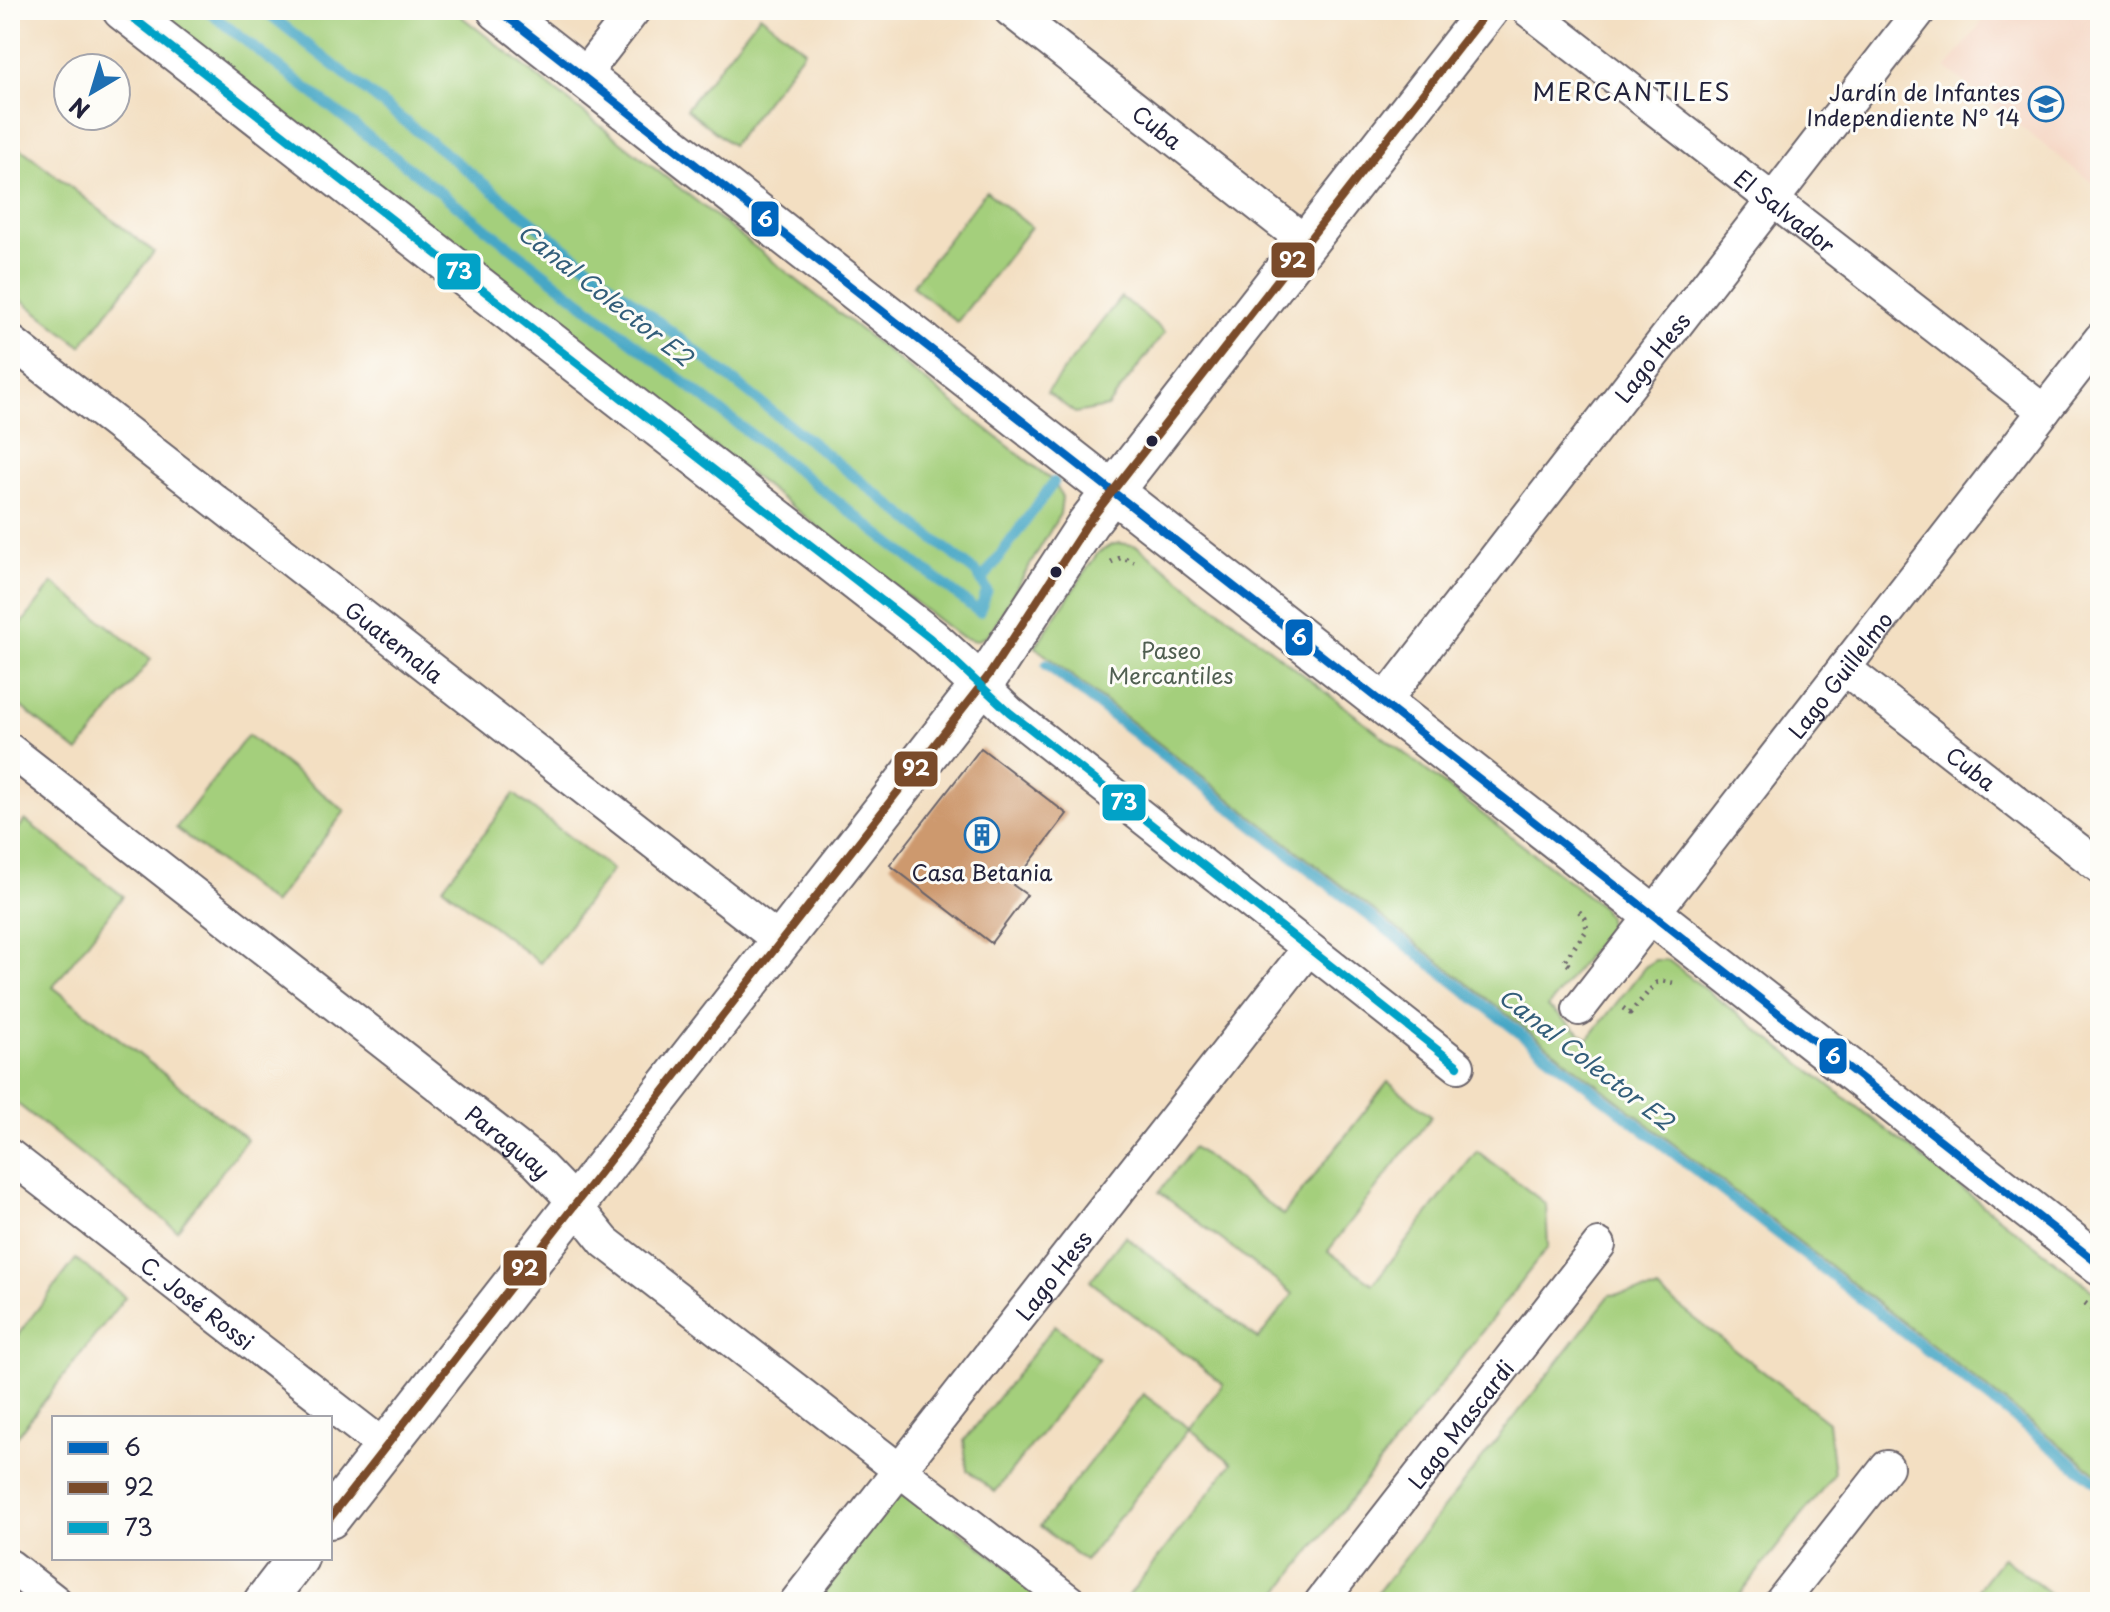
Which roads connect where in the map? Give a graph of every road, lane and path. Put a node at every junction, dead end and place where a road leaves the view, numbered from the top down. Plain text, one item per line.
1 (123, 10) edge
2 (498, 10) edge
3 (634, 10) edge
4 (1010, 10) edge
5 (1488, 10) edge
6 (1528, 10) edge
7 (1920, 10) edge
8 (583, 76) junction
9 (1773, 200) junction
10 (1307, 243) junction
11 (2100, 339) edge
12 (10, 341) edge
13 (2044, 411) junction
14 (1113, 492) junction
15 (1106, 567) dead end
16 (1144, 570) dead end
17 (1844, 668) junction
18 (981, 685) junction
19 (1383, 703) junction
20 (10, 750) edge
21 (2100, 867) edge
22 (1566, 900) dead end
23 (1652, 914) junction
24 (780, 941) junction
25 (1308, 949) junction
26 (1576, 971) dead end
27 (1677, 987) dead end
28 (1617, 1003) dead end
29 (1579, 1009) dead end
30 (1458, 1066) dead end
31 (10, 1156) edge
32 (574, 1205) junction
33 (1599, 1245) dead end
34 (2100, 1265) edge
35 (2077, 1297) dead end
36 (2100, 1315) edge
37 (385, 1447) junction
38 (1887, 1467) dead end
39 (900, 1469) junction
40 (332, 1515) edge
41 (296, 1560) edge
42 (10, 1566) edge
43 (56, 1602) edge
44 (264, 1602) edge
45 (796, 1602) edge
46 (1070, 1602) edge
47 (1321, 1602) edge
48 (1781, 1602) edge

1 - 18 street
2 - 8 street
3 - 8 street
4 - 10 street, Cuba
5 - 10 street
6 - 9 street, El Salvador
7 - 9 street, Lago Hess
8 - 14 street
9 - 13 street, El Salvador
9 - 19 street, Lago Hess
10 - 14 street
11 - 13 street, Lago Guillelmo
12 - 24 street, Guatemala
13 - 17 street, Lago Guillelmo
14 - 18 street
14 - 19 street
15 - 16 path
17 - 21 street, Cuba
17 - 23 street, Lago Guillelmo
18 - 24 street
18 - 25 street
19 - 23 street
20 - 32 street, Paraguay
22 - 26 path
23 - 29 street, Lago Guillelmo
23 - 34 street
24 - 32 street
25 - 30 street
25 - 39 street, Lago Hess
27 - 28 path
31 - 37 street, C. José Rossi
32 - 37 street
32 - 39 street, Paraguay
33 - 47 street, Lago Mascardi
35 - 36 path
37 - 40 street
38 - 48 street
39 - 45 street, Lago Hess
39 - 46 street, Paraguay
41 - 44 street
42 - 43 street

